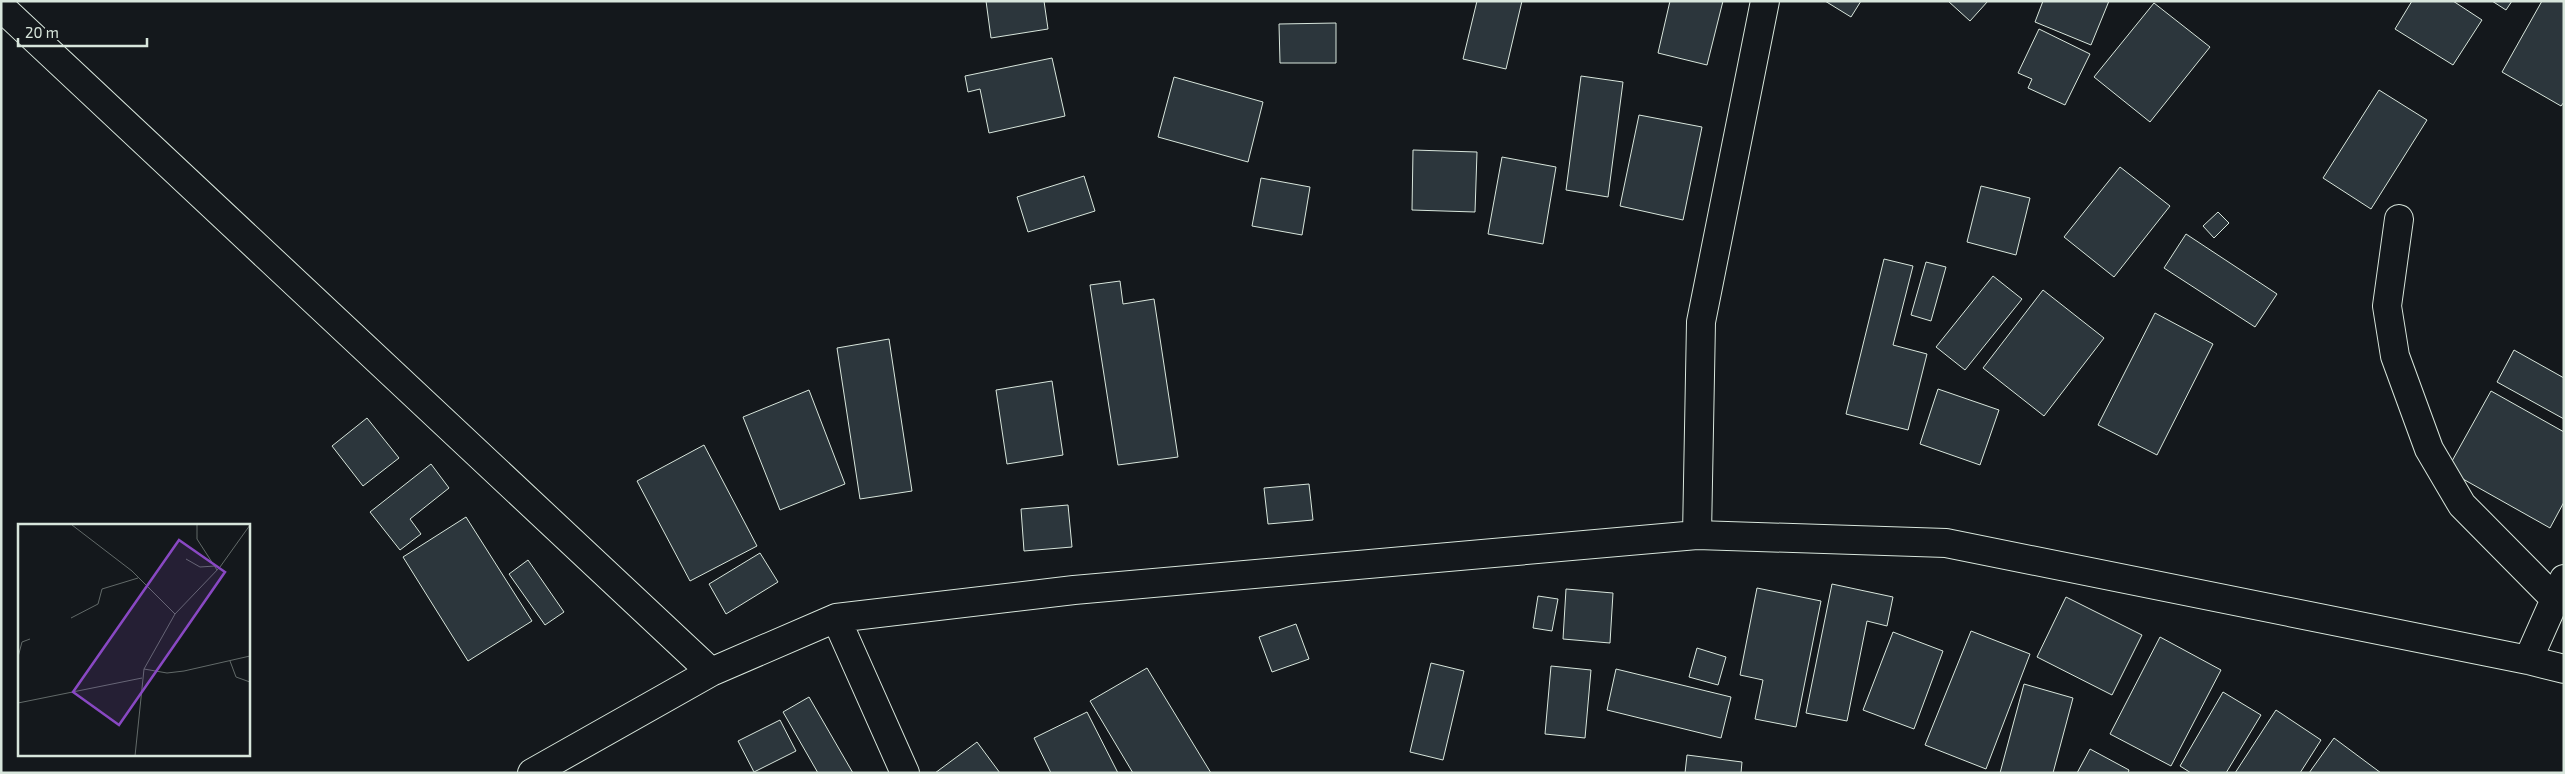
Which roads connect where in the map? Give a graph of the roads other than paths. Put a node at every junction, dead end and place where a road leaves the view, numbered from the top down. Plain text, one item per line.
1 (1765, 1) edge
2 (1, 6) edge
3 (2400, 219) dead end
4 (1697, 535) junction
5 (2559, 589) edge
6 (836, 618) junction
7 (2528, 660) junction
8 (2564, 670) edge
9 (711, 672) junction
10 (532, 773) edge
11 (904, 773) edge

1 - 4 street
2 - 9 street
3 - 5 street
4 - 6 street
4 - 7 street
5 - 7 street
6 - 9 street
6 - 11 street
7 - 8 street
9 - 10 street

